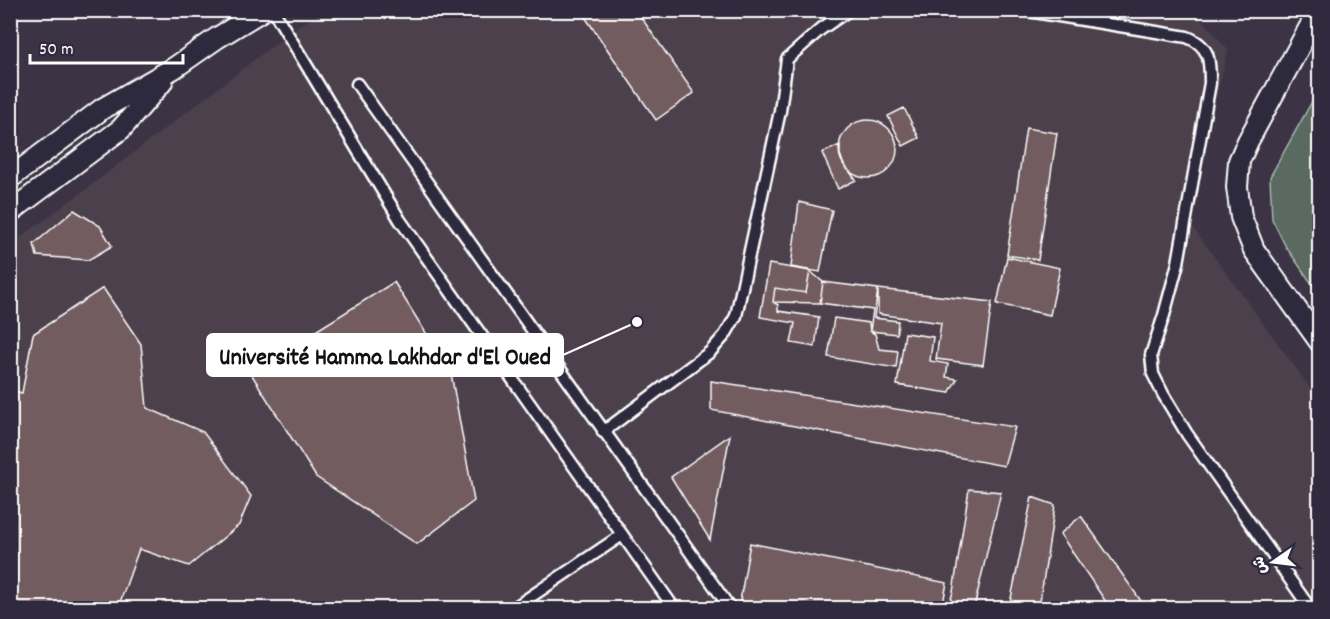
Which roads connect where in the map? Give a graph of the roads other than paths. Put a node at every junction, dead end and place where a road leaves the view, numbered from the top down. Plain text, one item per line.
1 (263, 10) edge
2 (273, 10) edge
3 (849, 10) edge
4 (1022, 10) edge
5 (1319, 10) edge
6 (174, 68) junction
7 (357, 84) dead end
8 (10, 178) edge
9 (10, 212) edge
10 (1320, 342) edge
11 (603, 432) junction
12 (622, 535) junction
13 (514, 609) edge
14 (674, 609) edge
15 (730, 609) edge
16 (1310, 609) edge

1 - 6 street
2 - 12 lane
3 - 11 lane
4 - 16 lane
5 - 10 street
6 - 8 street
6 - 9 street
7 - 11 lane
11 - 15 lane
12 - 13 lane
12 - 14 lane

